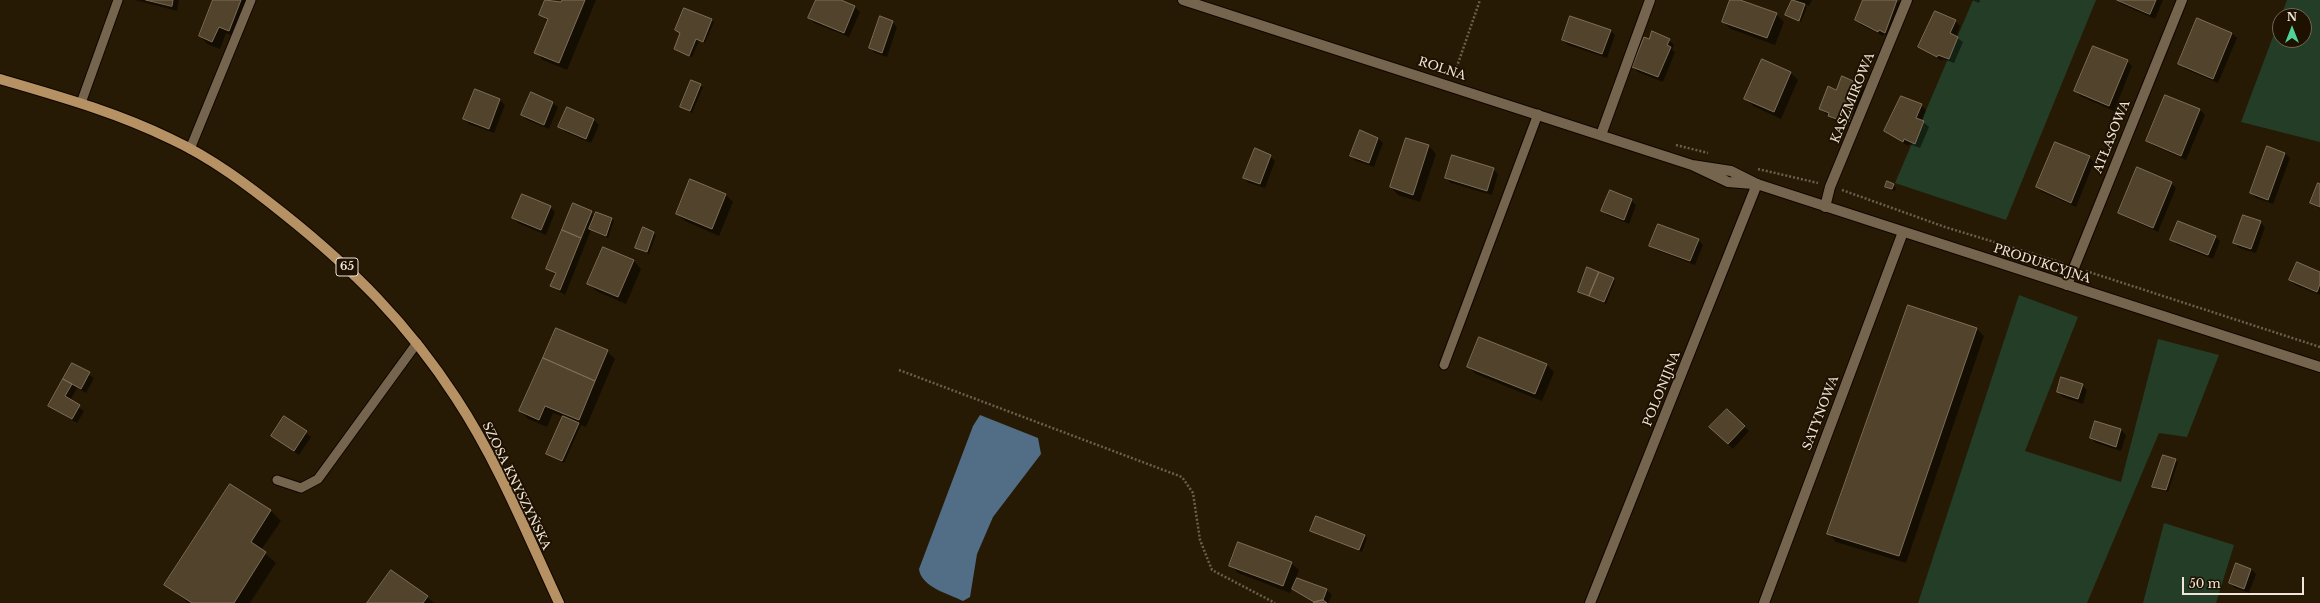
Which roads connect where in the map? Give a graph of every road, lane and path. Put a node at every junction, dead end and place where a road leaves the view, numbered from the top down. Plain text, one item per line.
1 (118, 0) edge
2 (251, 0) edge
3 (1183, 0) edge
4 (1480, 0) edge
5 (1650, 0) edge
6 (1907, 0) edge
7 (2182, 0) edge
8 (0, 79) edge
9 (1451, 85) junction
10 (81, 103) junction
11 (1538, 114) junction
12 (1601, 135) junction
13 (190, 149) junction
14 (1771, 173) dead end
15 (1757, 184) junction
16 (1830, 187) junction
17 (1825, 207) junction
18 (1903, 232) junction
19 (2067, 285) junction
20 (417, 343) junction
21 (1444, 365) dead end
22 (2320, 367) edge
23 (899, 370) dead end
24 (277, 480) dead end
25 (559, 603) edge
26 (1275, 603) edge
27 (1590, 603) edge
28 (1764, 603) edge

1 - 10 lane
2 - 13 lane
3 - 9 street, ROLNA
4 - 9 path
5 - 12 street
6 - 16 street, KASZMIROWA
7 - 19 street, ATŁASOWA
8 - 10 main road, SZOSA KNYSZYŃSKA / 65
9 - 11 street, ROLNA
10 - 13 main road, SZOSA KNYSZYŃSKA / 65
11 - 12 street, ROLNA
11 - 21 lane
12 - 15 street, ROLNA
13 - 20 main road, SZOSA KNYSZYŃSKA / 65
14 - 16 path
15 - 17 street, PRODUKCYJNA
15 - 27 street, POLONIJNA
16 - 17 street, KASZMIROWA
17 - 18 street, PRODUKCYJNA
18 - 19 street, PRODUKCYJNA
18 - 28 street, SATYNOWA
19 - 22 street, PRODUKCYJNA
20 - 24 lane
20 - 25 main road, SZOSA KNYSZYŃSKA / 65
23 - 26 path

